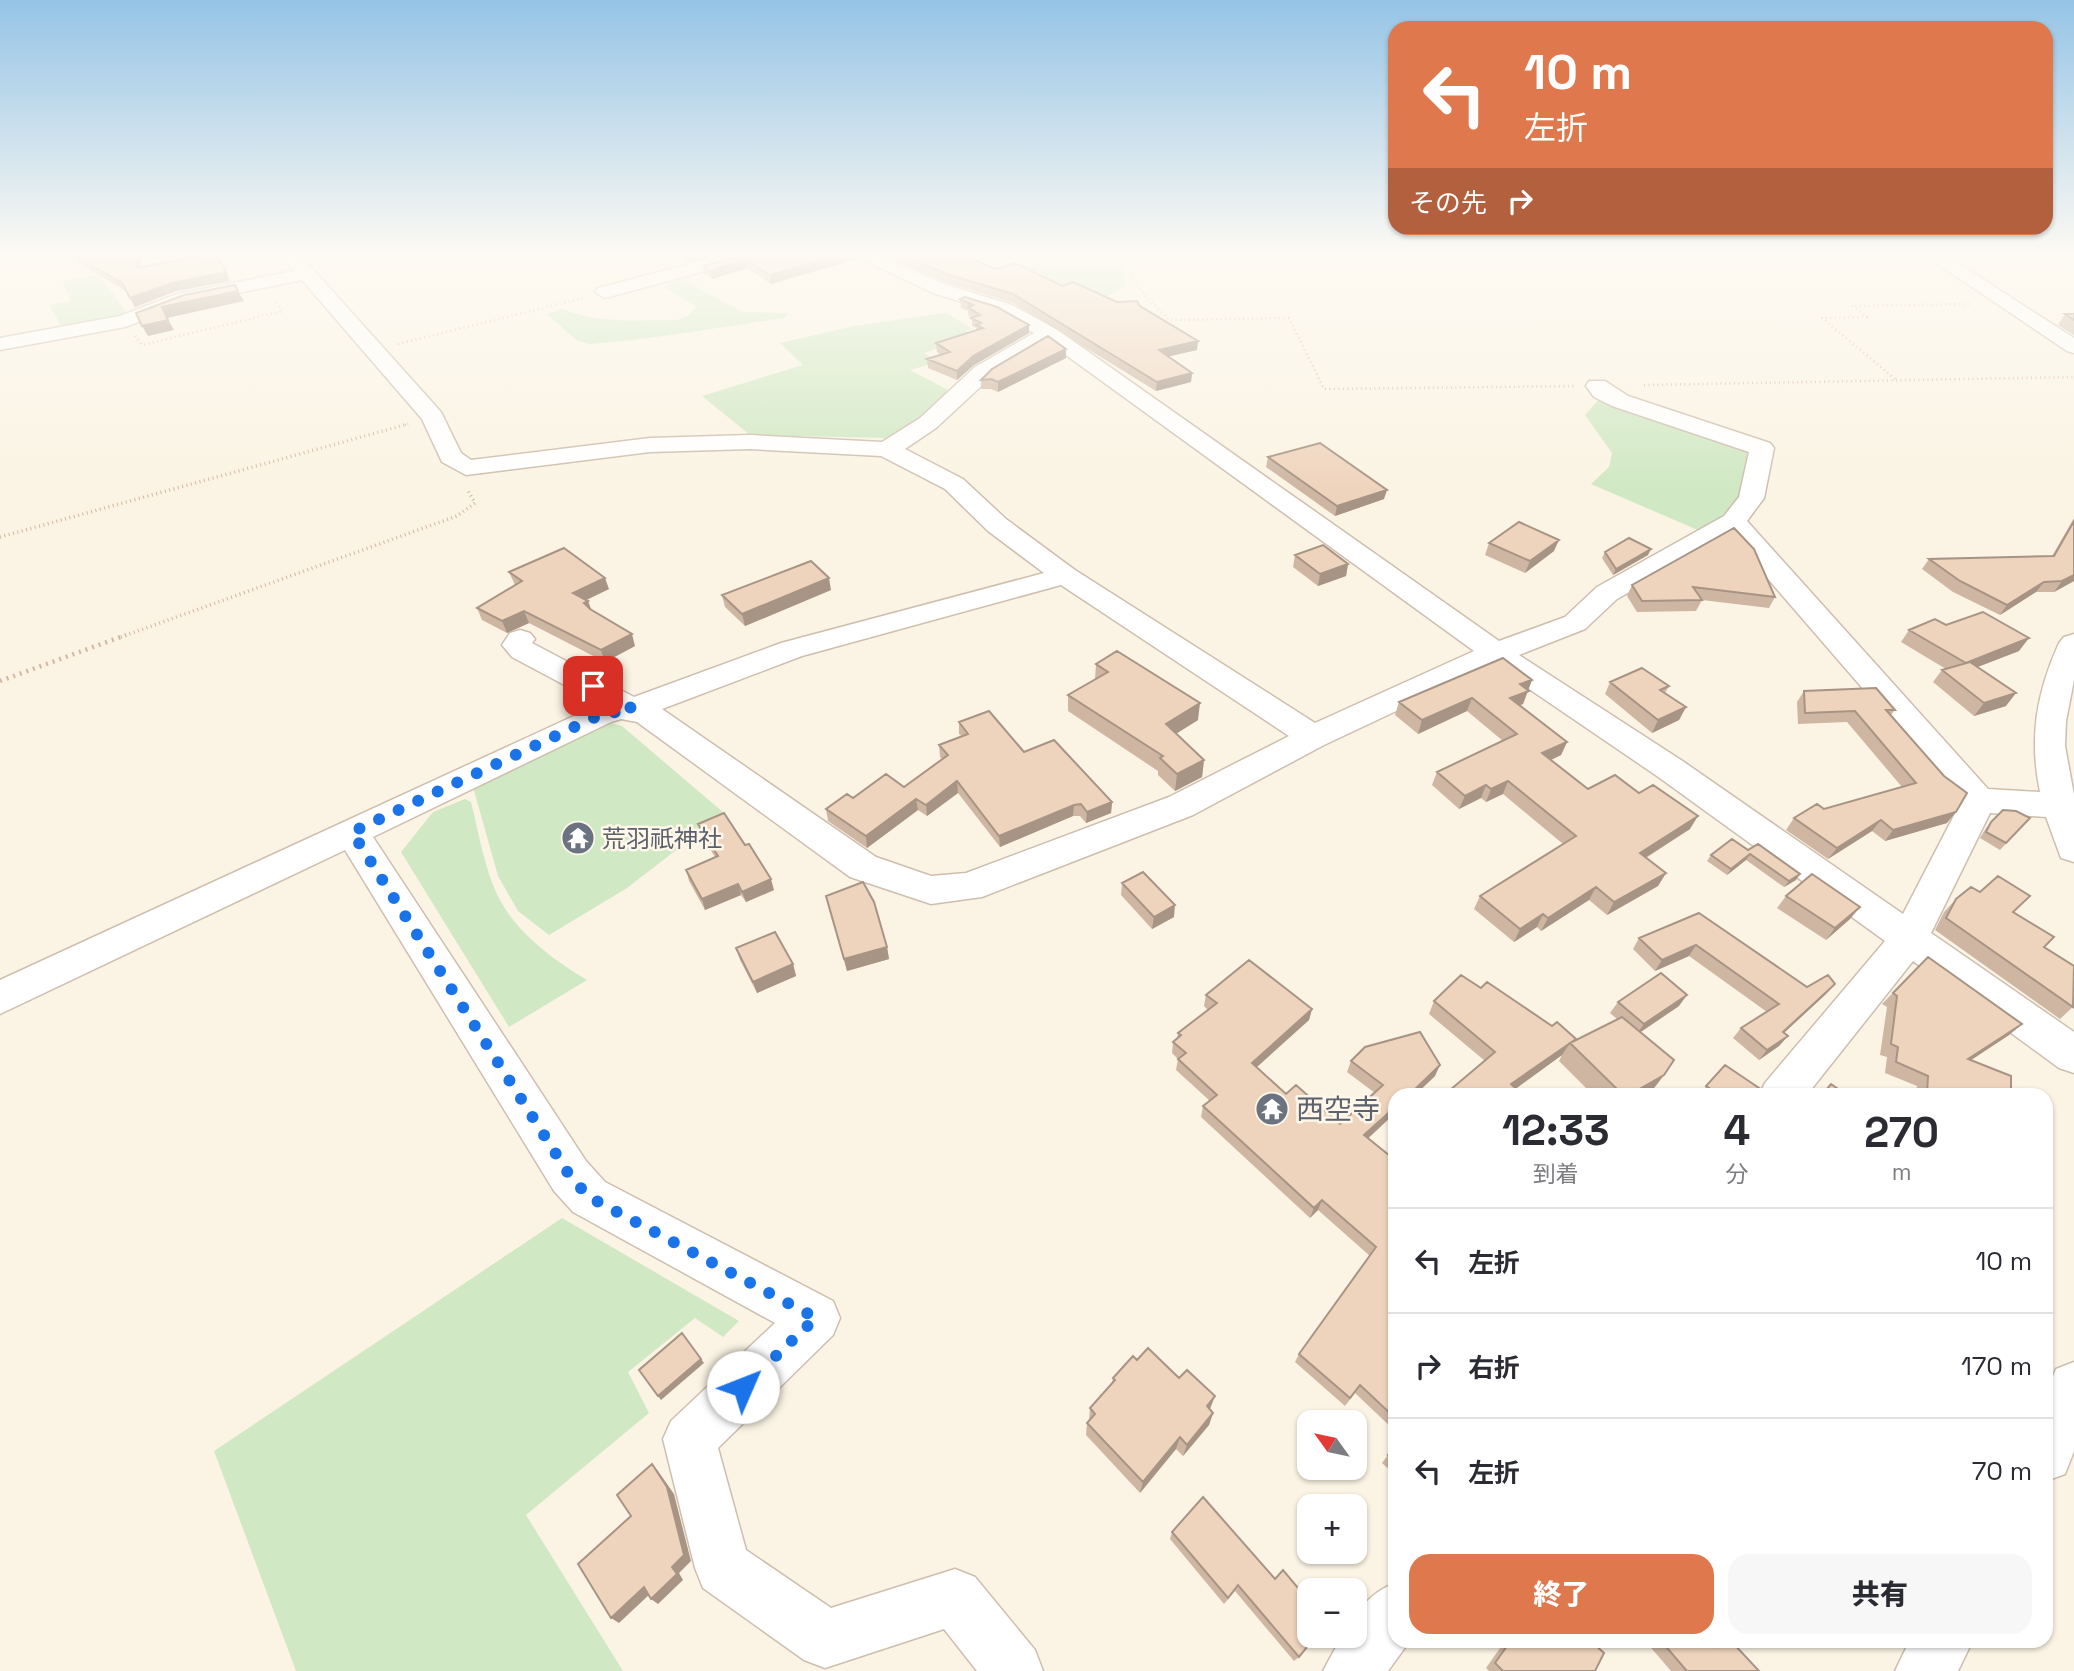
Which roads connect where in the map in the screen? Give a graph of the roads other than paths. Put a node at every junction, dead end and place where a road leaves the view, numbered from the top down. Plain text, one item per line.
1 (54, 334) edge
2 (362, 334) edge
3 (1047, 334) edge
4 (1050, 334) edge
5 (2054, 334) edge
6 (0, 344) edge
7 (2074, 347) edge
8 (1597, 386) road end
9 (886, 449) junction
10 (1733, 522) junction
11 (1065, 576) junction
12 (520, 639) dead end
13 (2074, 643) edge
14 (1496, 653) junction
15 (633, 709) junction
16 (1313, 737) junction
17 (1979, 800) junction
18 (2059, 806) junction
19 (352, 832) junction
20 (2074, 849) edge
21 (1909, 939) junction
22 (0, 998) edge
23 (2074, 1055) edge
24 (1787, 1088) edge
25 (2074, 1387) edge
26 (2053, 1438) edge
27 (1388, 1622) edge
28 (1014, 1671) edge
29 (1352, 1671) edge

1 - 6 street
2 - 9 street
3 - 9 street
4 - 14 street
5 - 7 street
8 - 10 street
9 - 11 street
10 - 14 street
10 - 17 street
11 - 15 street
11 - 16 street
12 - 15 street
13 - 18 street
14 - 16 street
14 - 21 street
15 - 16 street
15 - 19 street
17 - 18 street
17 - 21 street
18 - 20 street
19 - 22 street
19 - 28 street
21 - 23 street
21 - 24 street
25 - 26 street
27 - 29 street

